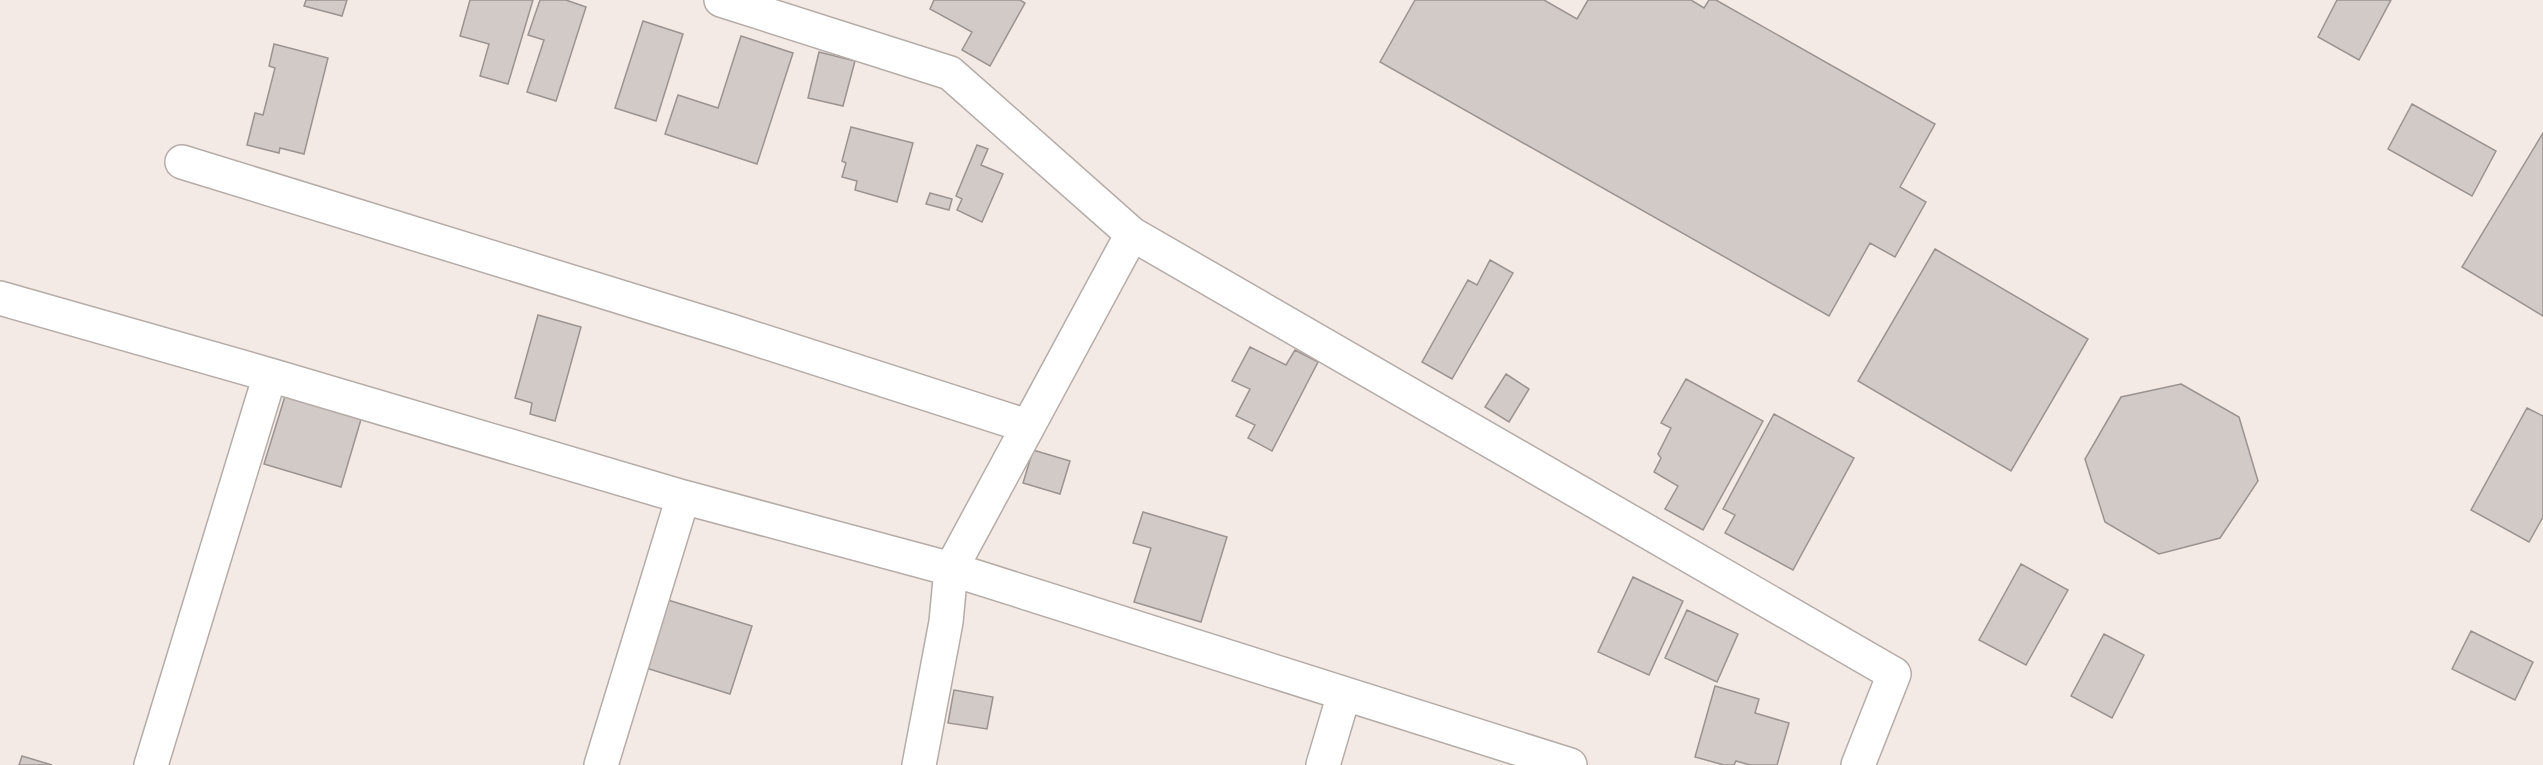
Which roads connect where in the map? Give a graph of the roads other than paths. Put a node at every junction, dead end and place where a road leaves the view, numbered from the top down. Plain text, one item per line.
1 (721, 0) edge
2 (182, 162) dead end
3 (1132, 234) junction
4 (0, 298) edge
5 (270, 375) junction
6 (1027, 426) junction
7 (683, 497) junction
8 (951, 569) junction
9 (1344, 694) junction
10 (151, 765) edge
11 (601, 765) edge
12 (919, 765) edge
13 (1323, 765) edge
14 (1570, 765) edge
15 (1858, 765) edge

1 - 3 street
2 - 6 street
3 - 6 street
3 - 15 street
4 - 5 street
5 - 7 street
5 - 10 street
6 - 8 street
7 - 8 street
7 - 11 street
8 - 9 street
8 - 12 street
9 - 13 street
9 - 14 street

